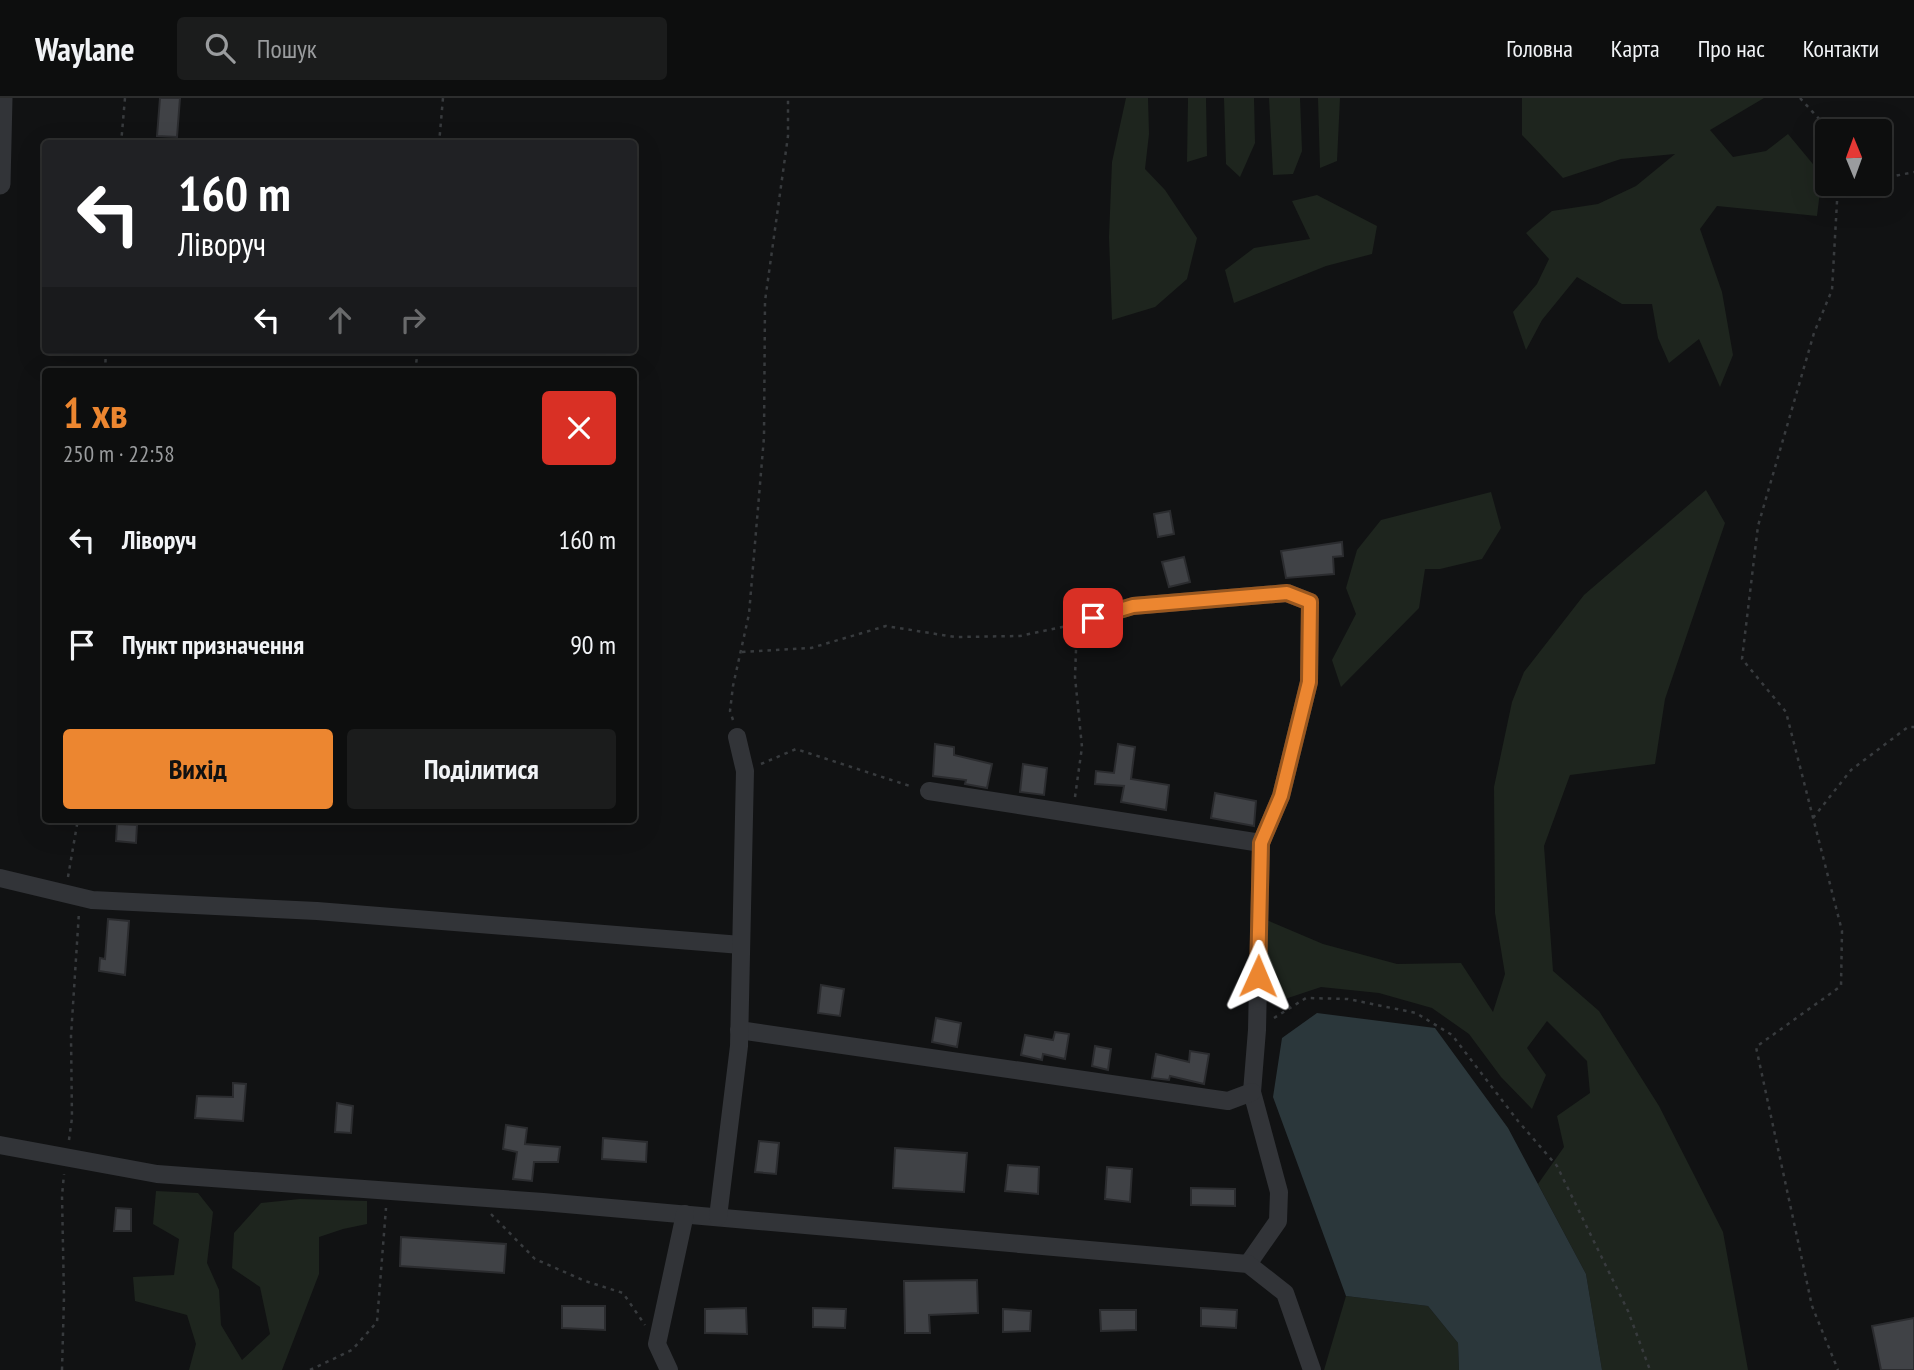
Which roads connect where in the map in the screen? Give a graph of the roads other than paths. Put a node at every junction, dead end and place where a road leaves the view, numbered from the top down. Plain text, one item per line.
1 (2, 98) edge
2 (1, 122) edge
3 (0, 184) edge
4 (1085, 620) road end
5 (737, 737) road end
6 (929, 791) road end
7 (1261, 843) junction
8 (0, 878) edge
9 (741, 945) junction
10 (739, 1030) junction
11 (1252, 1092) junction
12 (0, 1145) edge
13 (685, 1214) junction
14 (718, 1217) junction
15 (1248, 1264) junction
16 (657, 1344) junction
17 (653, 1370) edge
18 (669, 1370) edge
19 (1312, 1370) edge

1 - 2 street
2 - 3 street
4 - 7 street
5 - 9 street
6 - 7 street
7 - 11 street
8 - 9 street
9 - 10 street
10 - 11 street
10 - 14 street
11 - 15 street
12 - 13 street
13 - 14 street
13 - 16 street
14 - 15 street
15 - 19 street
16 - 17 street
16 - 18 street

